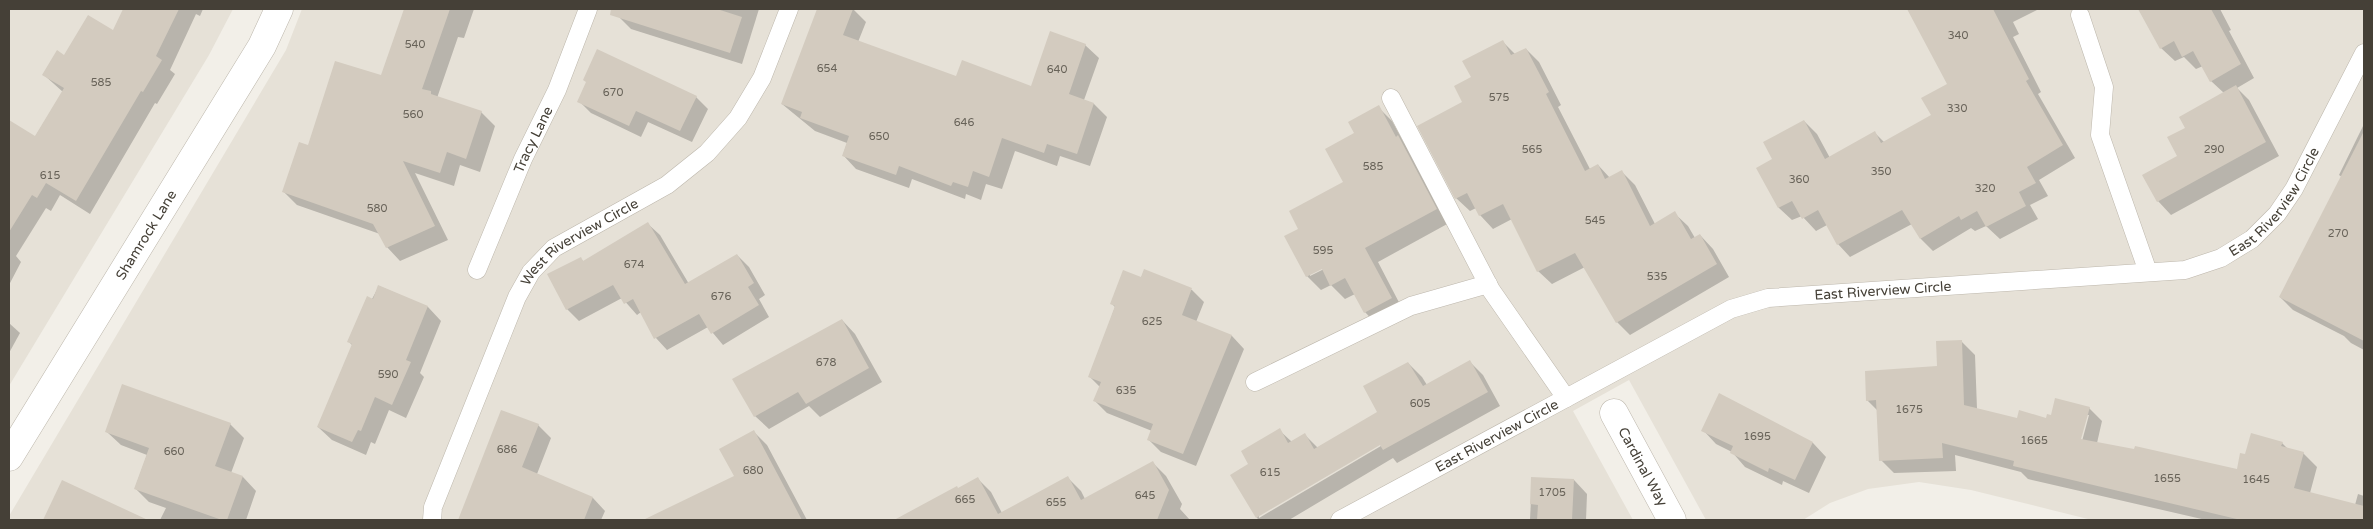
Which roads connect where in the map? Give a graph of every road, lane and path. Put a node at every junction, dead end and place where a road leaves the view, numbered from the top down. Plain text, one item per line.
1 (279, 9) edge
2 (588, 9) edge
3 (789, 9) edge
4 (2080, 15) dead end
5 (2364, 52) edge
6 (1391, 98) dead end
7 (477, 270) dead end
8 (2148, 272) junction
9 (1488, 284) junction
10 (1255, 382) dead end
11 (1566, 398) junction
12 (1614, 413) dead end
13 (9, 457) edge
14 (432, 520) edge
15 (1340, 520) edge
16 (1672, 520) edge

1 - 13 street, Shamrock Lane
2 - 7 lane, Tracy Lane
3 - 14 lane, West Riverview Circle
4 - 8 lane
5 - 8 lane, East Riverview Circle
6 - 9 lane
8 - 11 lane, East Riverview Circle
9 - 10 lane
9 - 11 lane
11 - 15 lane, East Riverview Circle
12 - 16 street, Cardinal Way

